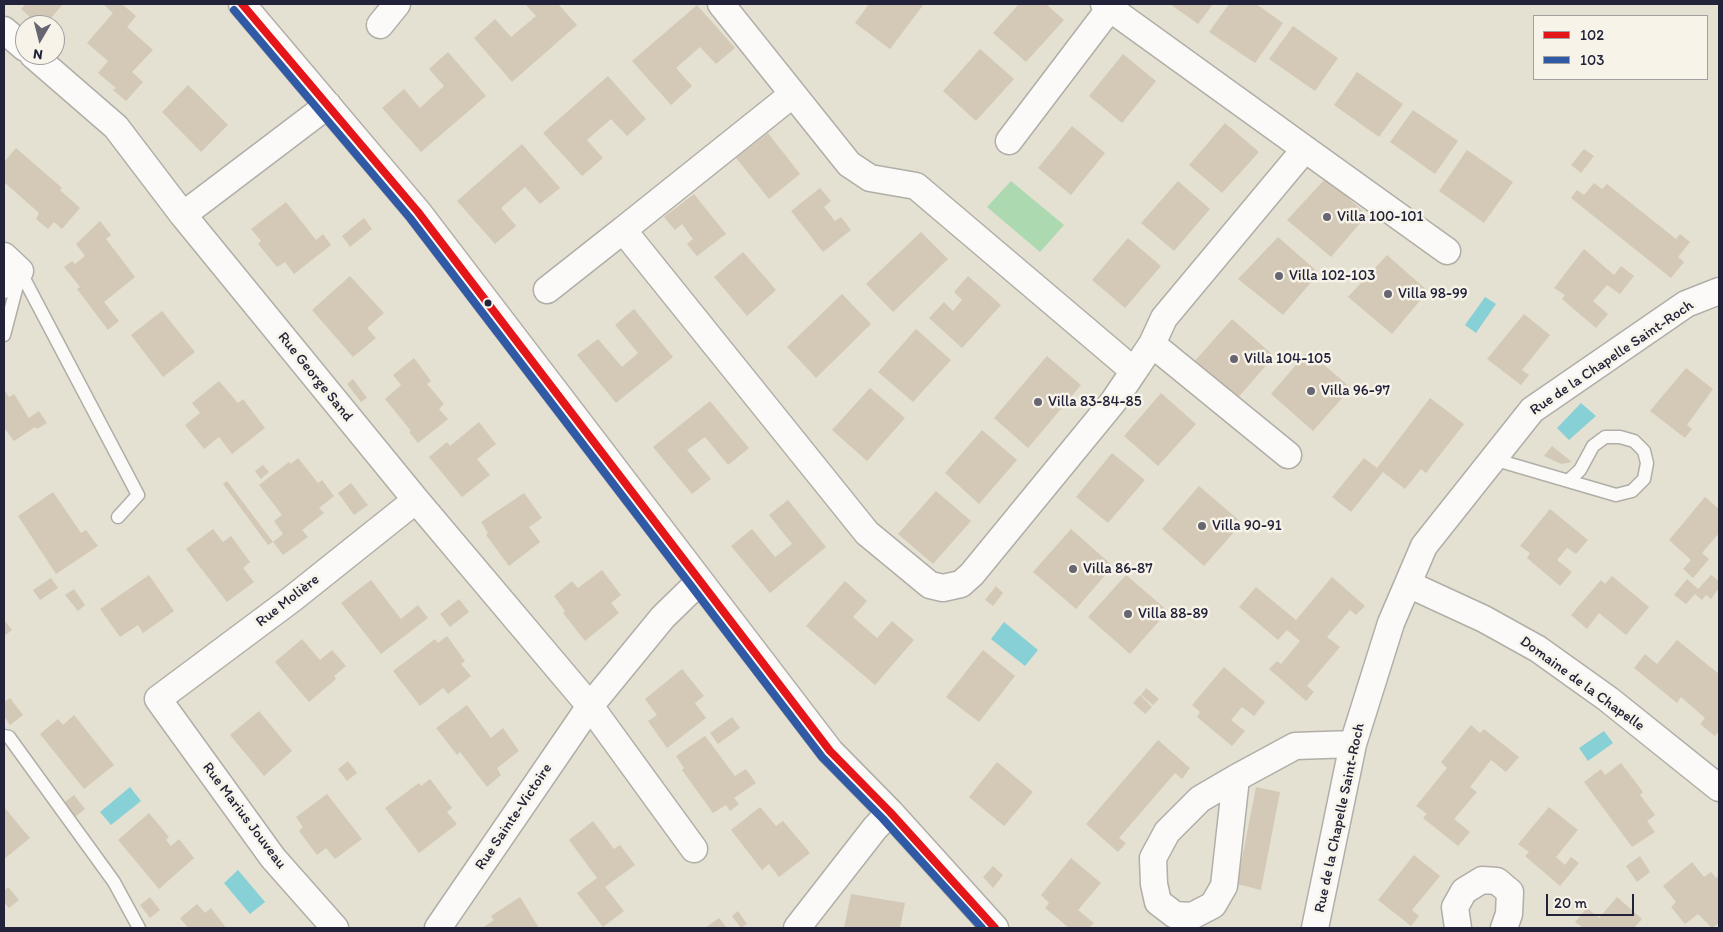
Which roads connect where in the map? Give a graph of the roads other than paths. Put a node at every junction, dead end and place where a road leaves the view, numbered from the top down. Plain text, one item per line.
1 (397, 4) edge
2 (721, 4) edge
3 (245, 5) edge
4 (1107, 6) edge
5 (380, 25) dead end
6 (4, 30) edge
7 (15, 39) edge
8 (45, 65) edge
9 (793, 94) junction
10 (328, 105) junction
11 (1009, 141) dead end
12 (1305, 149) junction
13 (183, 215) junction
14 (623, 230) junction
15 (1447, 251) dead end
16 (9, 271) edge
17 (547, 290) dead end
18 (1719, 291) edge
19 (4, 335) edge
20 (1152, 344) junction
21 (1134, 371) junction
22 (1288, 455) dead end
23 (1493, 459) junction
24 (1568, 481) junction
25 (416, 500) junction
26 (118, 517) dead end
27 (700, 581) junction
28 (1408, 584) junction
29 (158, 699) joint
30 (590, 706) junction
31 (4, 736) edge
32 (1353, 744) junction
33 (1236, 778) junction
34 (1719, 788) edge
35 (890, 812) junction
36 (694, 849) dead end
37 (139, 928) edge
38 (335, 928) edge
39 (438, 928) edge
40 (797, 928) edge
41 (995, 928) edge
42 (1316, 928) edge
43 (1458, 928) edge
44 (1504, 928) edge

1 - 5 street
2 - 9 street
3 - 10 street
4 - 11 street
4 - 12 street
6 - 7 street
8 - 13 street, Rue George Sand
9 - 14 street
9 - 21 street
10 - 13 street
10 - 27 street
12 - 15 street
12 - 20 street
13 - 25 street, Rue George Sand
14 - 17 street
14 - 21 street
16 - 19 lane
16 - 26 lane
18 - 23 street, Rue de la Chapelle Saint-Roch
20 - 21 street
20 - 22 street
23 - 24 lane
23 - 28 street, Rue de la Chapelle Saint-Roch
24 - 24 lane
25 - 29 street, Rue Molière
25 - 30 street, Rue George Sand
27 - 30 street, Rue Sainte-Victoire
27 - 35 street
28 - 32 street, Rue de la Chapelle Saint-Roch
28 - 34 street, Domaine de la Chapelle
29 - 38 street, Rue Marius Jouveau
30 - 36 street, Rue George Sand
30 - 39 street, Rue Sainte-Victoire
31 - 37 lane
32 - 33 street
32 - 42 street, Rue de la Chapelle Saint-Roch
33 - 33 street
35 - 40 street
35 - 41 street
43 - 44 street

